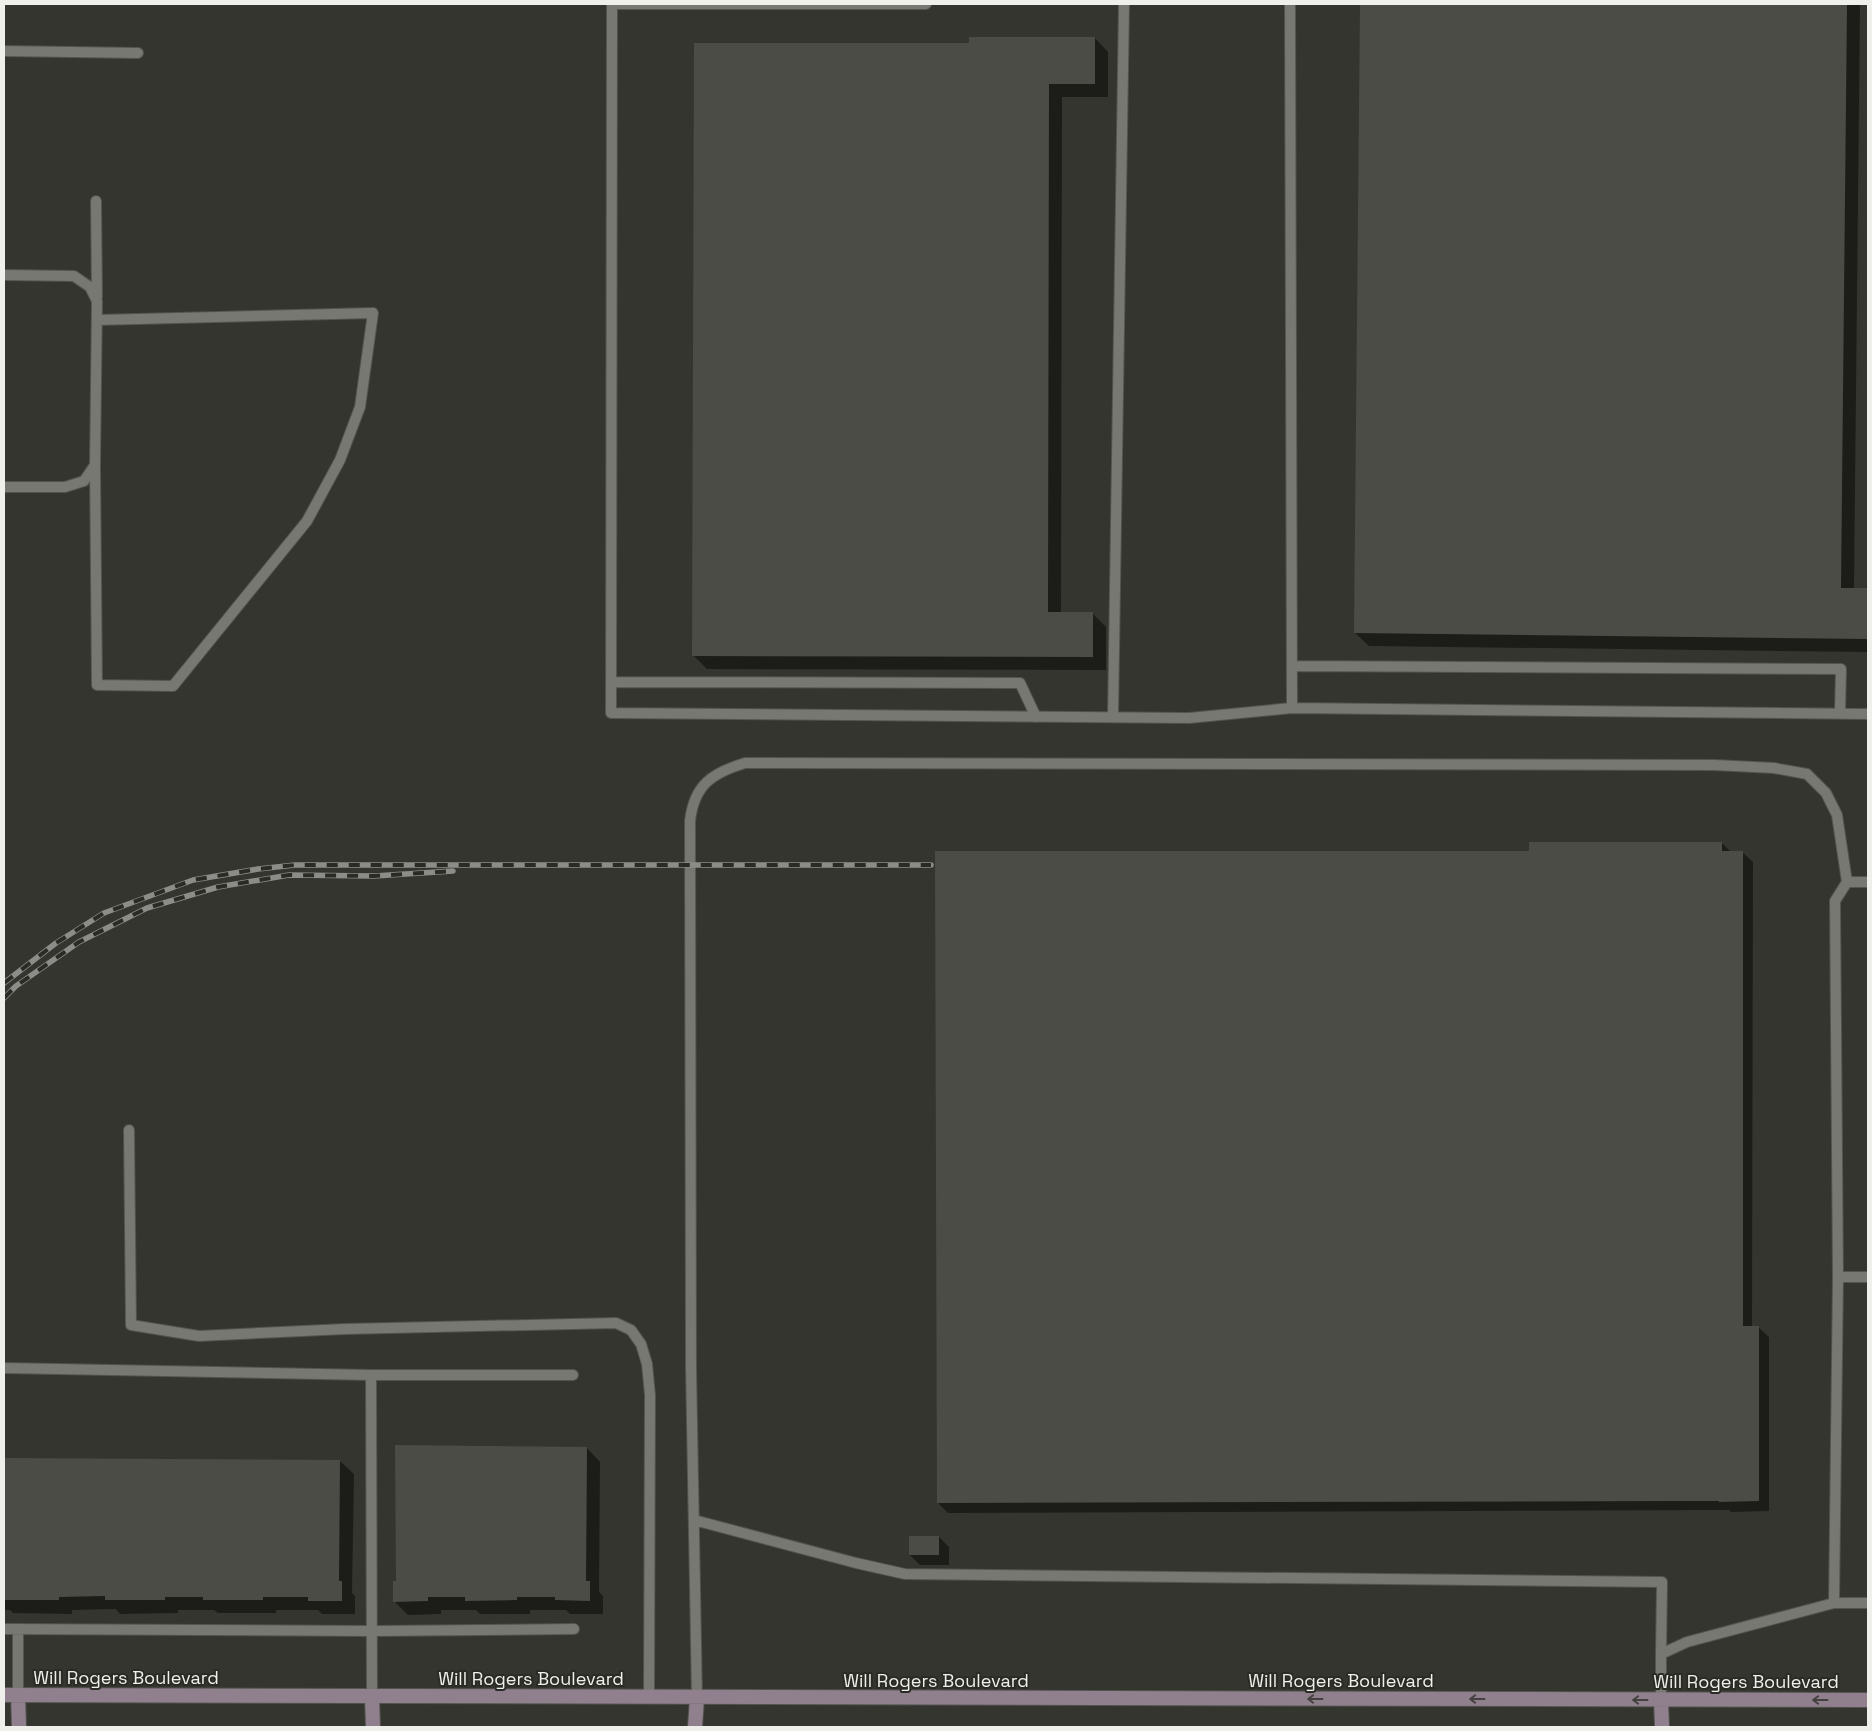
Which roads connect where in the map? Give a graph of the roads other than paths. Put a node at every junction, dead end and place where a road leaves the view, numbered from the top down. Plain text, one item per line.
1 (612, 4) edge
2 (926, 4) edge
3 (1124, 4) edge
4 (1290, 4) edge
5 (4, 51) edge
6 (138, 53) dead end
7 (96, 201) dead end
8 (4, 275) edge
9 (97, 301) junction
10 (97, 320) junction
11 (95, 464) junction
12 (4, 487) edge
13 (1292, 666) junction
14 (611, 682) junction
15 (1292, 708) junction
16 (1840, 713) junction
17 (1868, 714) edge
18 (1036, 717) junction
19 (1113, 718) junction
20 (1847, 882) junction
21 (1868, 882) edge
22 (129, 1130) dead end
23 (1838, 1277) junction
24 (1868, 1277) edge
25 (4, 1368) edge
26 (371, 1375) junction
27 (573, 1375) dead end
28 (694, 1520) junction
29 (1834, 1603) junction
30 (1868, 1603) edge
31 (4, 1629) edge
32 (18, 1629) junction
33 (574, 1629) dead end
34 (372, 1631) junction
35 (1661, 1654) junction
36 (4, 1695) edge
37 (18, 1695) junction
38 (372, 1697) junction
39 (649, 1698) junction
40 (697, 1698) junction
41 (1661, 1700) junction
42 (1868, 1700) edge
43 (19, 1727) edge
44 (373, 1727) edge
45 (695, 1727) edge
46 (1662, 1727) edge

1 - 2 lane
1 - 14 lane
3 - 19 lane
4 - 13 lane
5 - 6 lane
7 - 9 lane
8 - 9 lane
9 - 10 lane
10 - 11 lane
10 - 11 lane
11 - 12 lane
13 - 15 lane
13 - 16 lane
14 - 18 lane
14 - 18 lane
15 - 16 lane
15 - 19 lane
16 - 17 lane
18 - 19 lane
20 - 21 lane
20 - 23 lane
20 - 28 lane
22 - 39 lane
23 - 24 lane
23 - 29 lane
25 - 26 lane
26 - 27 lane
26 - 34 lane
28 - 35 lane
28 - 40 lane
29 - 30 lane
29 - 35 lane
31 - 32 lane
32 - 34 lane
32 - 37 lane
33 - 34 lane
34 - 38 lane
35 - 41 lane
36 - 37 main road, Will Rogers Boulevard
37 - 38 main road, Will Rogers Boulevard
37 - 43 main road
38 - 39 main road, Will Rogers Boulevard
38 - 44 main road
39 - 40 main road, Will Rogers Boulevard
41 -> 40 main road, Will Rogers Boulevard
40 - 45 main road
42 -> 41 main road, Will Rogers Boulevard
41 - 46 main road

